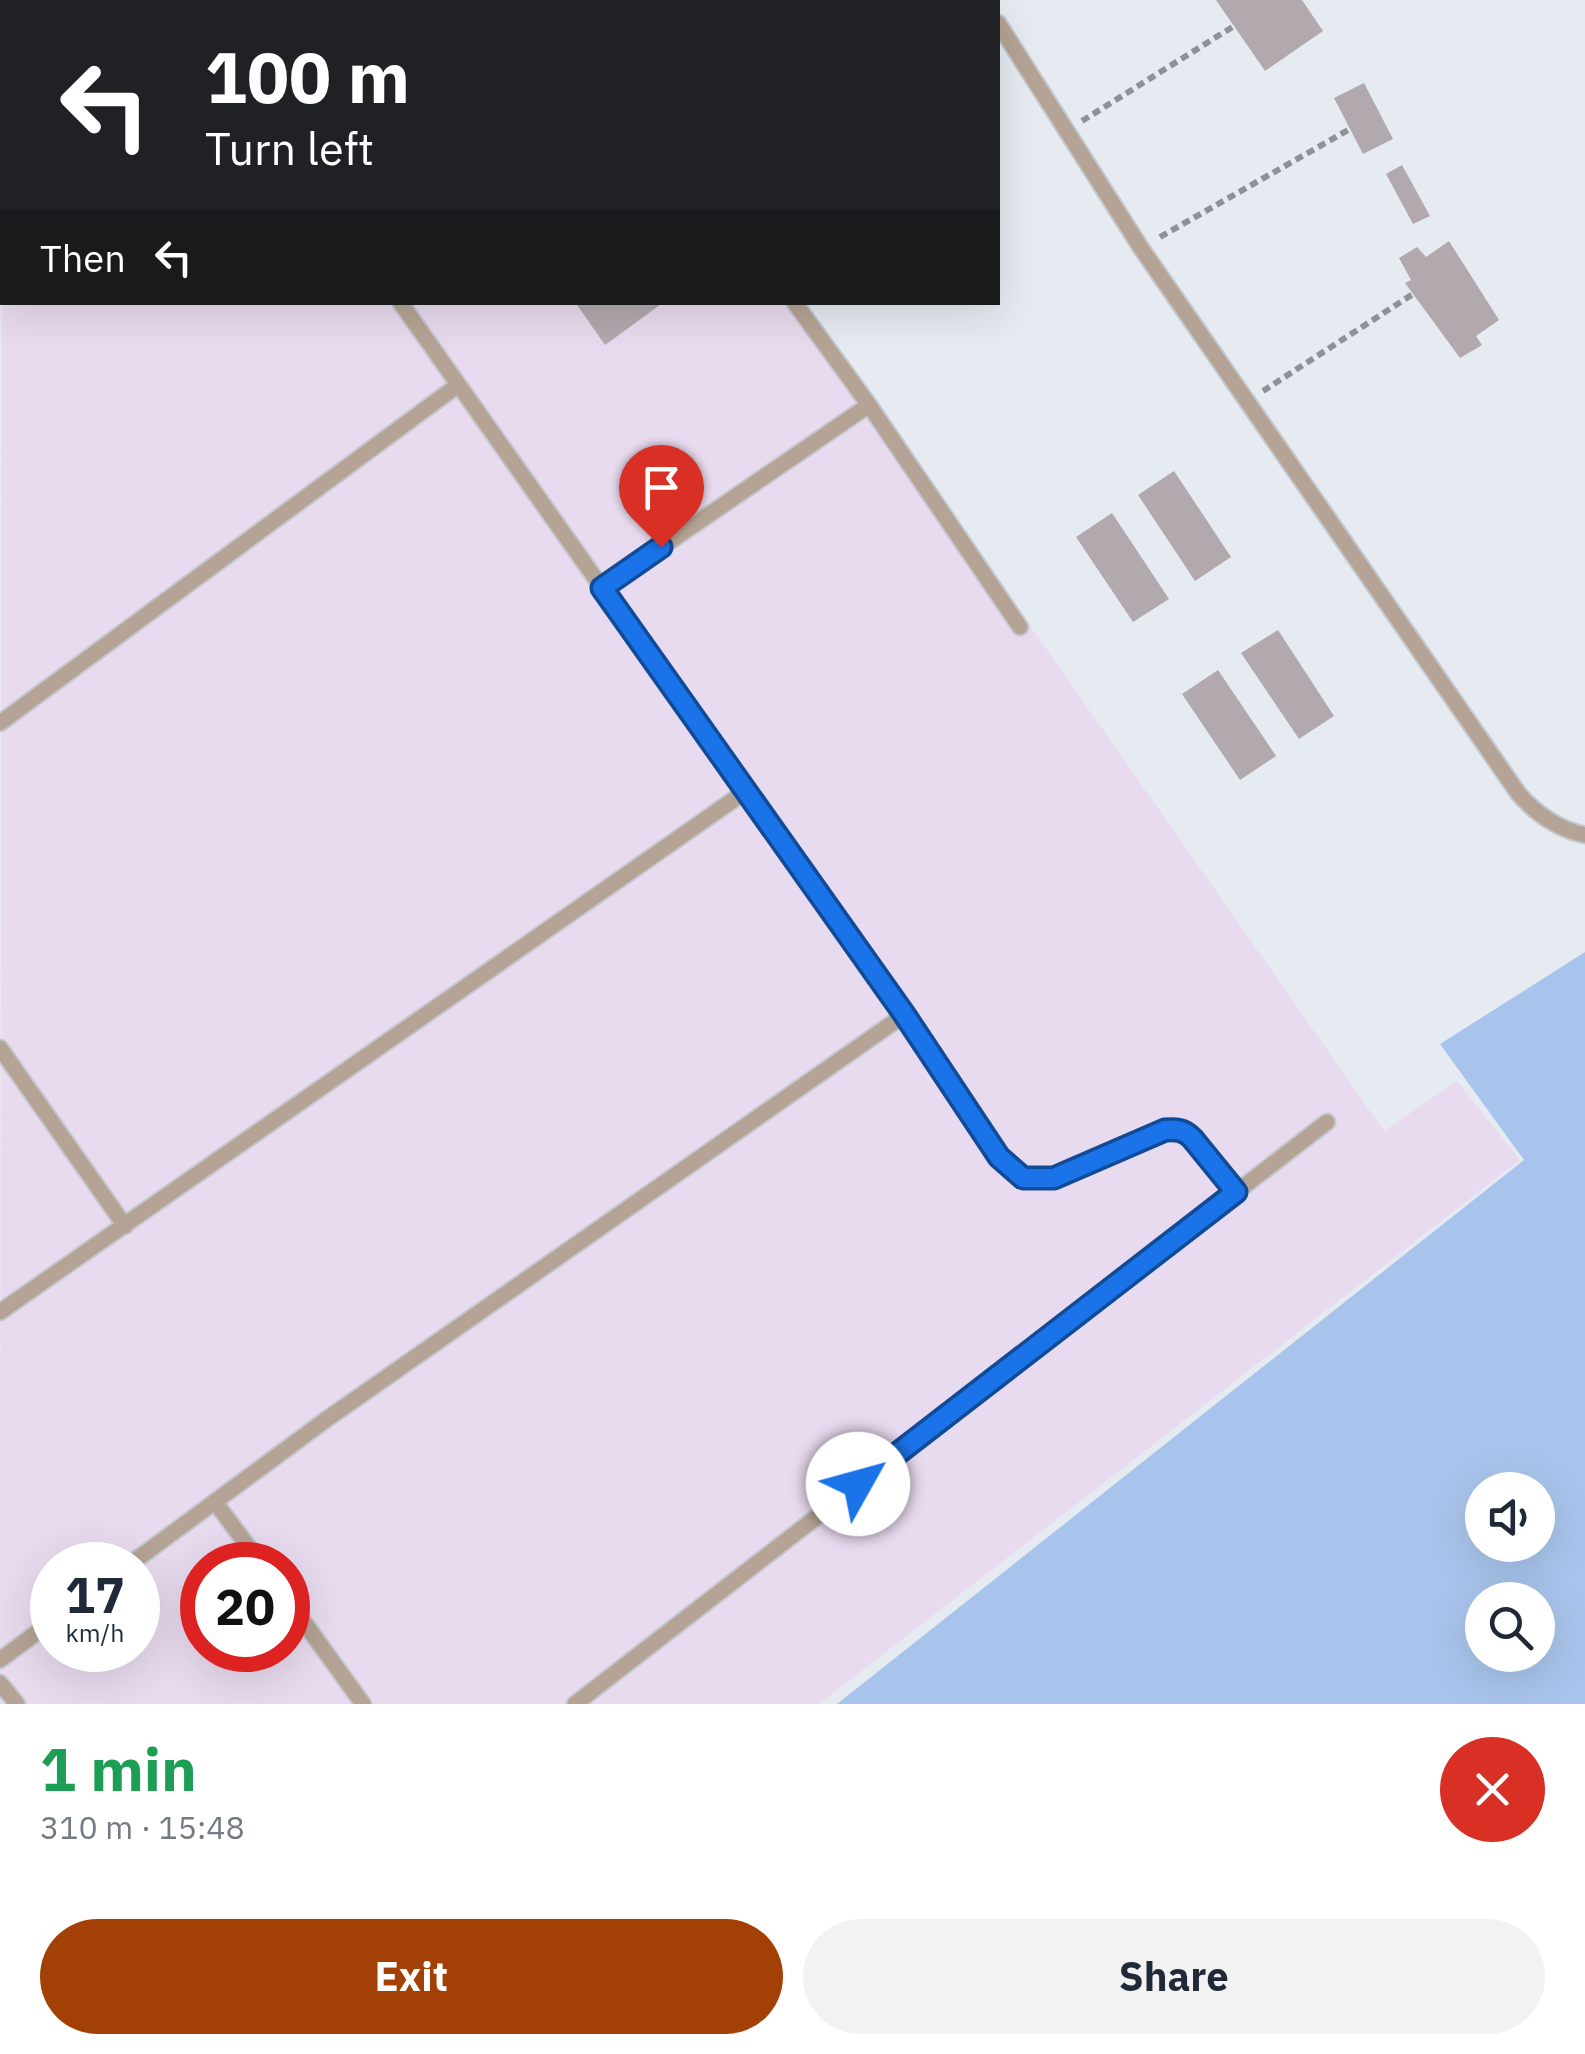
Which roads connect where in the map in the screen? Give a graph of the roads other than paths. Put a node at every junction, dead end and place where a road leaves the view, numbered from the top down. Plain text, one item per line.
1 (1000, 26) edge
2 (402, 305) edge
3 (796, 305) edge
4 (458, 385) junction
5 (869, 405) junction
6 (602, 588) junction
7 (1020, 627) dead end
8 (0, 722) edge
9 (746, 791) junction
10 (1585, 835) edge
11 (904, 1014) junction
12 (0, 1048) edge
13 (1327, 1122) dead end
14 (1236, 1192) junction
15 (124, 1226) junction
16 (0, 1312) edge
17 (216, 1502) junction
18 (245, 1542) edge
19 (160, 1543) edge
20 (310, 1631) edge
21 (30, 1638) edge
22 (0, 1660) edge
23 (0, 1683) edge
24 (16, 1704) edge
25 (363, 1704) edge
26 (575, 1704) edge

1 - 10 lane
2 - 4 lane
3 - 5 lane
4 - 6 lane
4 - 8 lane
5 - 6 lane
5 - 7 lane
6 - 9 lane
9 - 11 lane
9 - 15 lane
11 - 14 lane
11 - 17 lane
12 - 15 lane
13 - 14 lane
14 - 26 lane
15 - 16 lane
17 - 18 lane
17 - 19 lane
20 - 25 lane
21 - 22 lane
23 - 24 lane

